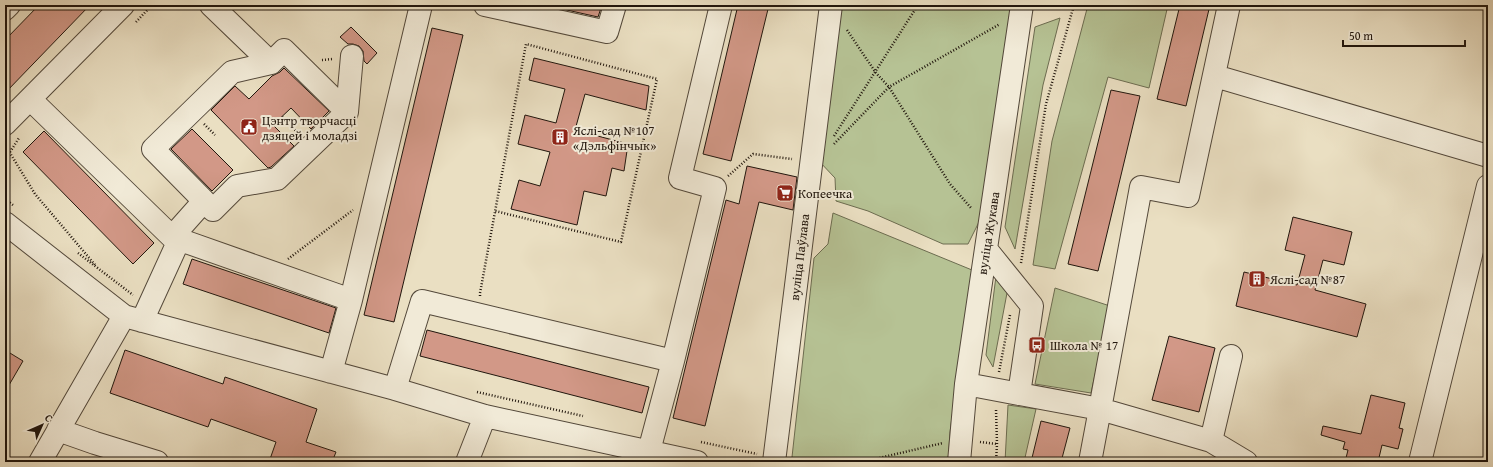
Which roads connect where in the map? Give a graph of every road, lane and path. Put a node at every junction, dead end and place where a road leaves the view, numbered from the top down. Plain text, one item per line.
1 (9, 5) edge
2 (123, 5) edge
3 (211, 5) edge
4 (421, 5) edge
5 (485, 5) edge
6 (615, 5) edge
7 (721, 5) edge
8 (918, 5) edge
9 (1051, 5) edge
10 (1074, 5) edge
11 (1229, 5) edge
12 (831, 6) edge
13 (5, 9) edge
14 (1021, 9) edge
15 (352, 56) joint
16 (298, 63) junction
17 (271, 64) junction
18 (876, 73) junction
19 (1215, 76) junction
20 (889, 87) junction
21 (30, 98) junction
22 (347, 112) junction
23 (282, 117) dead end
24 (6, 132) edge
25 (831, 140) dead end
26 (311, 146) junction
27 (1488, 156) edge
28 (811, 162) junction
29 (1488, 186) edge
30 (715, 188) junction
31 (376, 192) junction
32 (204, 201) junction
33 (495, 212) junction
34 (5, 223) edge
35 (987, 238) junction
36 (175, 239) junction
37 (270, 272) junction
38 (103, 277) dead end
39 (1016, 286) junction
40 (350, 300) junction
41 (477, 315) junction
42 (133, 318) junction
43 (1231, 356) dead end
44 (673, 361) junction
45 (331, 372) junction
46 (966, 384) junction
47 (395, 389) junction
48 (996, 390) junction
49 (1019, 394) junction
50 (1100, 409) junction
51 (485, 416) junction
52 (58, 430) junction
53 (961, 440) junction
54 (1211, 441) junction
55 (997, 444) junction
56 (649, 451) junction
57 (1488, 454) edge
58 (40, 462) edge
59 (157, 462) edge
60 (467, 462) edge
61 (697, 462) edge
62 (774, 462) edge
63 (862, 462) edge
64 (960, 462) edge
65 (996, 462) edge
66 (1090, 462) edge
67 (1246, 462) edge
68 (1420, 462) edge
69 (1486, 462) edge

1 - 13 street
2 - 21 street
3 - 17 street
4 - 31 street
5 - 6 street
7 - 30 street
8 - 18 path
9 - 14 path
10 - 39 path
11 - 19 street
12 - 18 path
12 - 28 street, вуліца Паўлава
14 - 20 path
14 - 35 street, вуліца Жукава
15 - 16 path
15 - 22 street
16 - 17 street
16 - 22 street
17 - 32 street
18 - 20 path
18 - 25 path
19 - 27 street
19 - 50 street
20 - 28 path
20 - 35 path
21 - 24 street
21 - 36 street
22 - 26 street
23 - 26 path
24 - 38 path
26 - 32 street
28 - 30 path
28 - 62 street, вуліца Паўлава
29 - 68 street
30 - 44 street
31 - 37 path
31 - 40 street
32 - 36 street
33 - 33 path
33 - 41 path
34 - 42 street
35 - 39 street
35 - 46 street, вуліца Жукава
36 - 37 street
36 - 42 street
37 - 40 street
39 - 48 path
39 - 49 street
40 - 45 street
41 - 44 street
41 - 47 street
42 - 45 street
42 - 52 street
43 - 54 street
44 - 56 street
45 - 47 street
46 - 48 street
46 - 53 street, вуліца Жукава
47 - 51 street
48 - 49 street
48 - 55 path
49 - 50 street
50 - 54 street
50 - 66 street
51 - 56 street
51 - 60 street
52 - 58 street
52 - 59 street
53 - 55 path
53 - 63 path
53 - 64 street, вуліца Жукава
54 - 67 street
55 - 65 path
56 - 61 street
57 - 69 path

